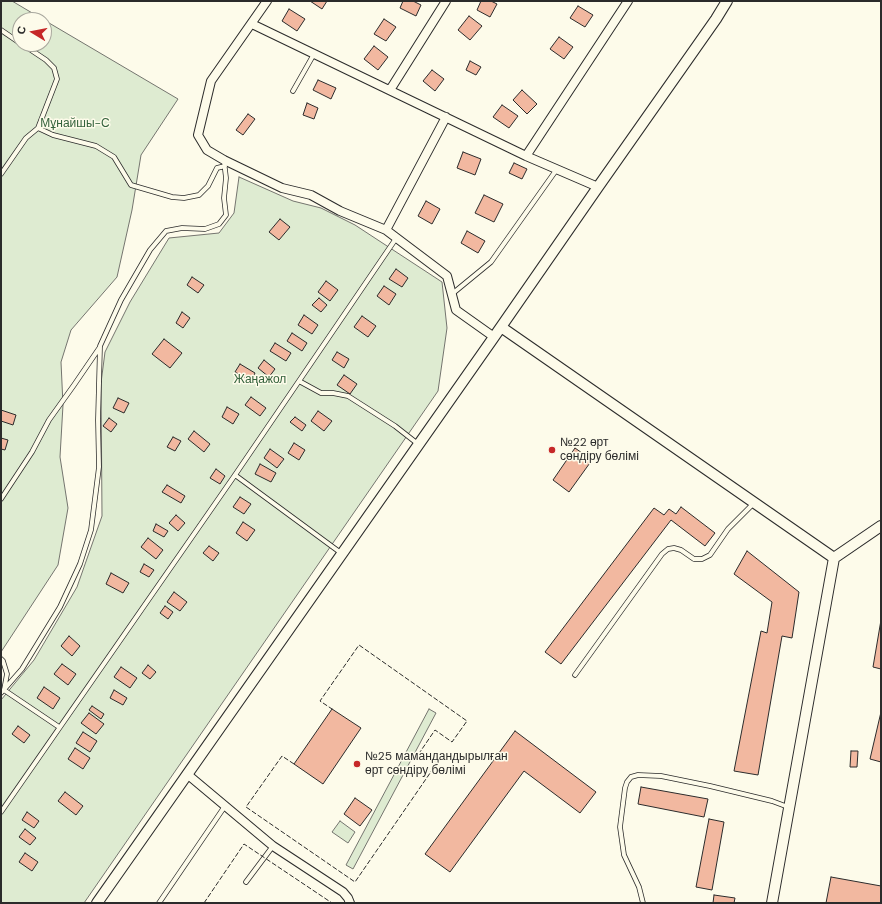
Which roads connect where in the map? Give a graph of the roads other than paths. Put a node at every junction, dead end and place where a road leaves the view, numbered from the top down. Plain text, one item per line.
1 (267, 1) edge
2 (446, 1) edge
3 (628, 1) edge
4 (727, 1) edge
5 (252, 24) junction
6 (1, 30) edge
7 (12, 37) edge
8 (34, 52) edge
9 (314, 54) junction
10 (390, 90) junction
11 (294, 91) dead end
12 (446, 117) junction
13 (38, 128) junction
14 (526, 156) junction
15 (225, 163) junction
16 (557, 169) junction
17 (1, 174) edge
18 (598, 187) junction
19 (386, 230) junction
20 (397, 237) junction
21 (452, 295) junction
22 (501, 327) junction
23 (494, 337) junction
24 (100, 346) junction
25 (299, 381) junction
26 (418, 444) junction
27 (235, 475) junction
28 (1, 499) edge
29 (754, 502) junction
30 (881, 526) edge
31 (342, 553) junction
32 (834, 558) junction
33 (1, 659) edge
34 (575, 675) dead end
35 (3, 691) edge
36 (59, 727) junction
37 (187, 774) junction
38 (225, 805) junction
39 (789, 807) junction
40 (1, 812) edge
41 (273, 846) junction
42 (246, 882) dead end
43 (97, 903) edge
44 (159, 903) edge
45 (350, 903) edge
46 (643, 903) edge
47 (772, 903) edge

1 - 5 street
2 - 10 street
3 - 14 street
4 - 18 street
5 - 9 street
5 - 15 street
6 - 7 lane
8 - 13 lane
9 - 10 street
9 - 11 lane
10 - 12 street
12 - 14 street
12 - 19 street
13 - 15 lane
13 - 17 lane
14 - 16 street
15 - 19 street
15 - 24 lane
16 - 18 street
16 - 21 lane
18 - 22 street
19 - 20 street
20 - 21 street
20 - 25 lane
21 - 23 street
22 - 23 street
22 - 29 street
23 - 26 street
24 - 28 lane
24 - 35 lane
25 - 26 lane
25 - 27 lane
26 - 31 street
27 - 31 lane
27 - 36 lane
29 - 32 street
29 - 34 lane
30 - 32 street
31 - 37 street
32 - 39 street
33 - 35 lane
35 - 36 lane
36 - 40 lane
37 - 38 street
37 - 43 street
38 - 41 street
38 - 44 lane
39 - 46 lane
39 - 47 street
41 - 42 lane
41 - 45 street

